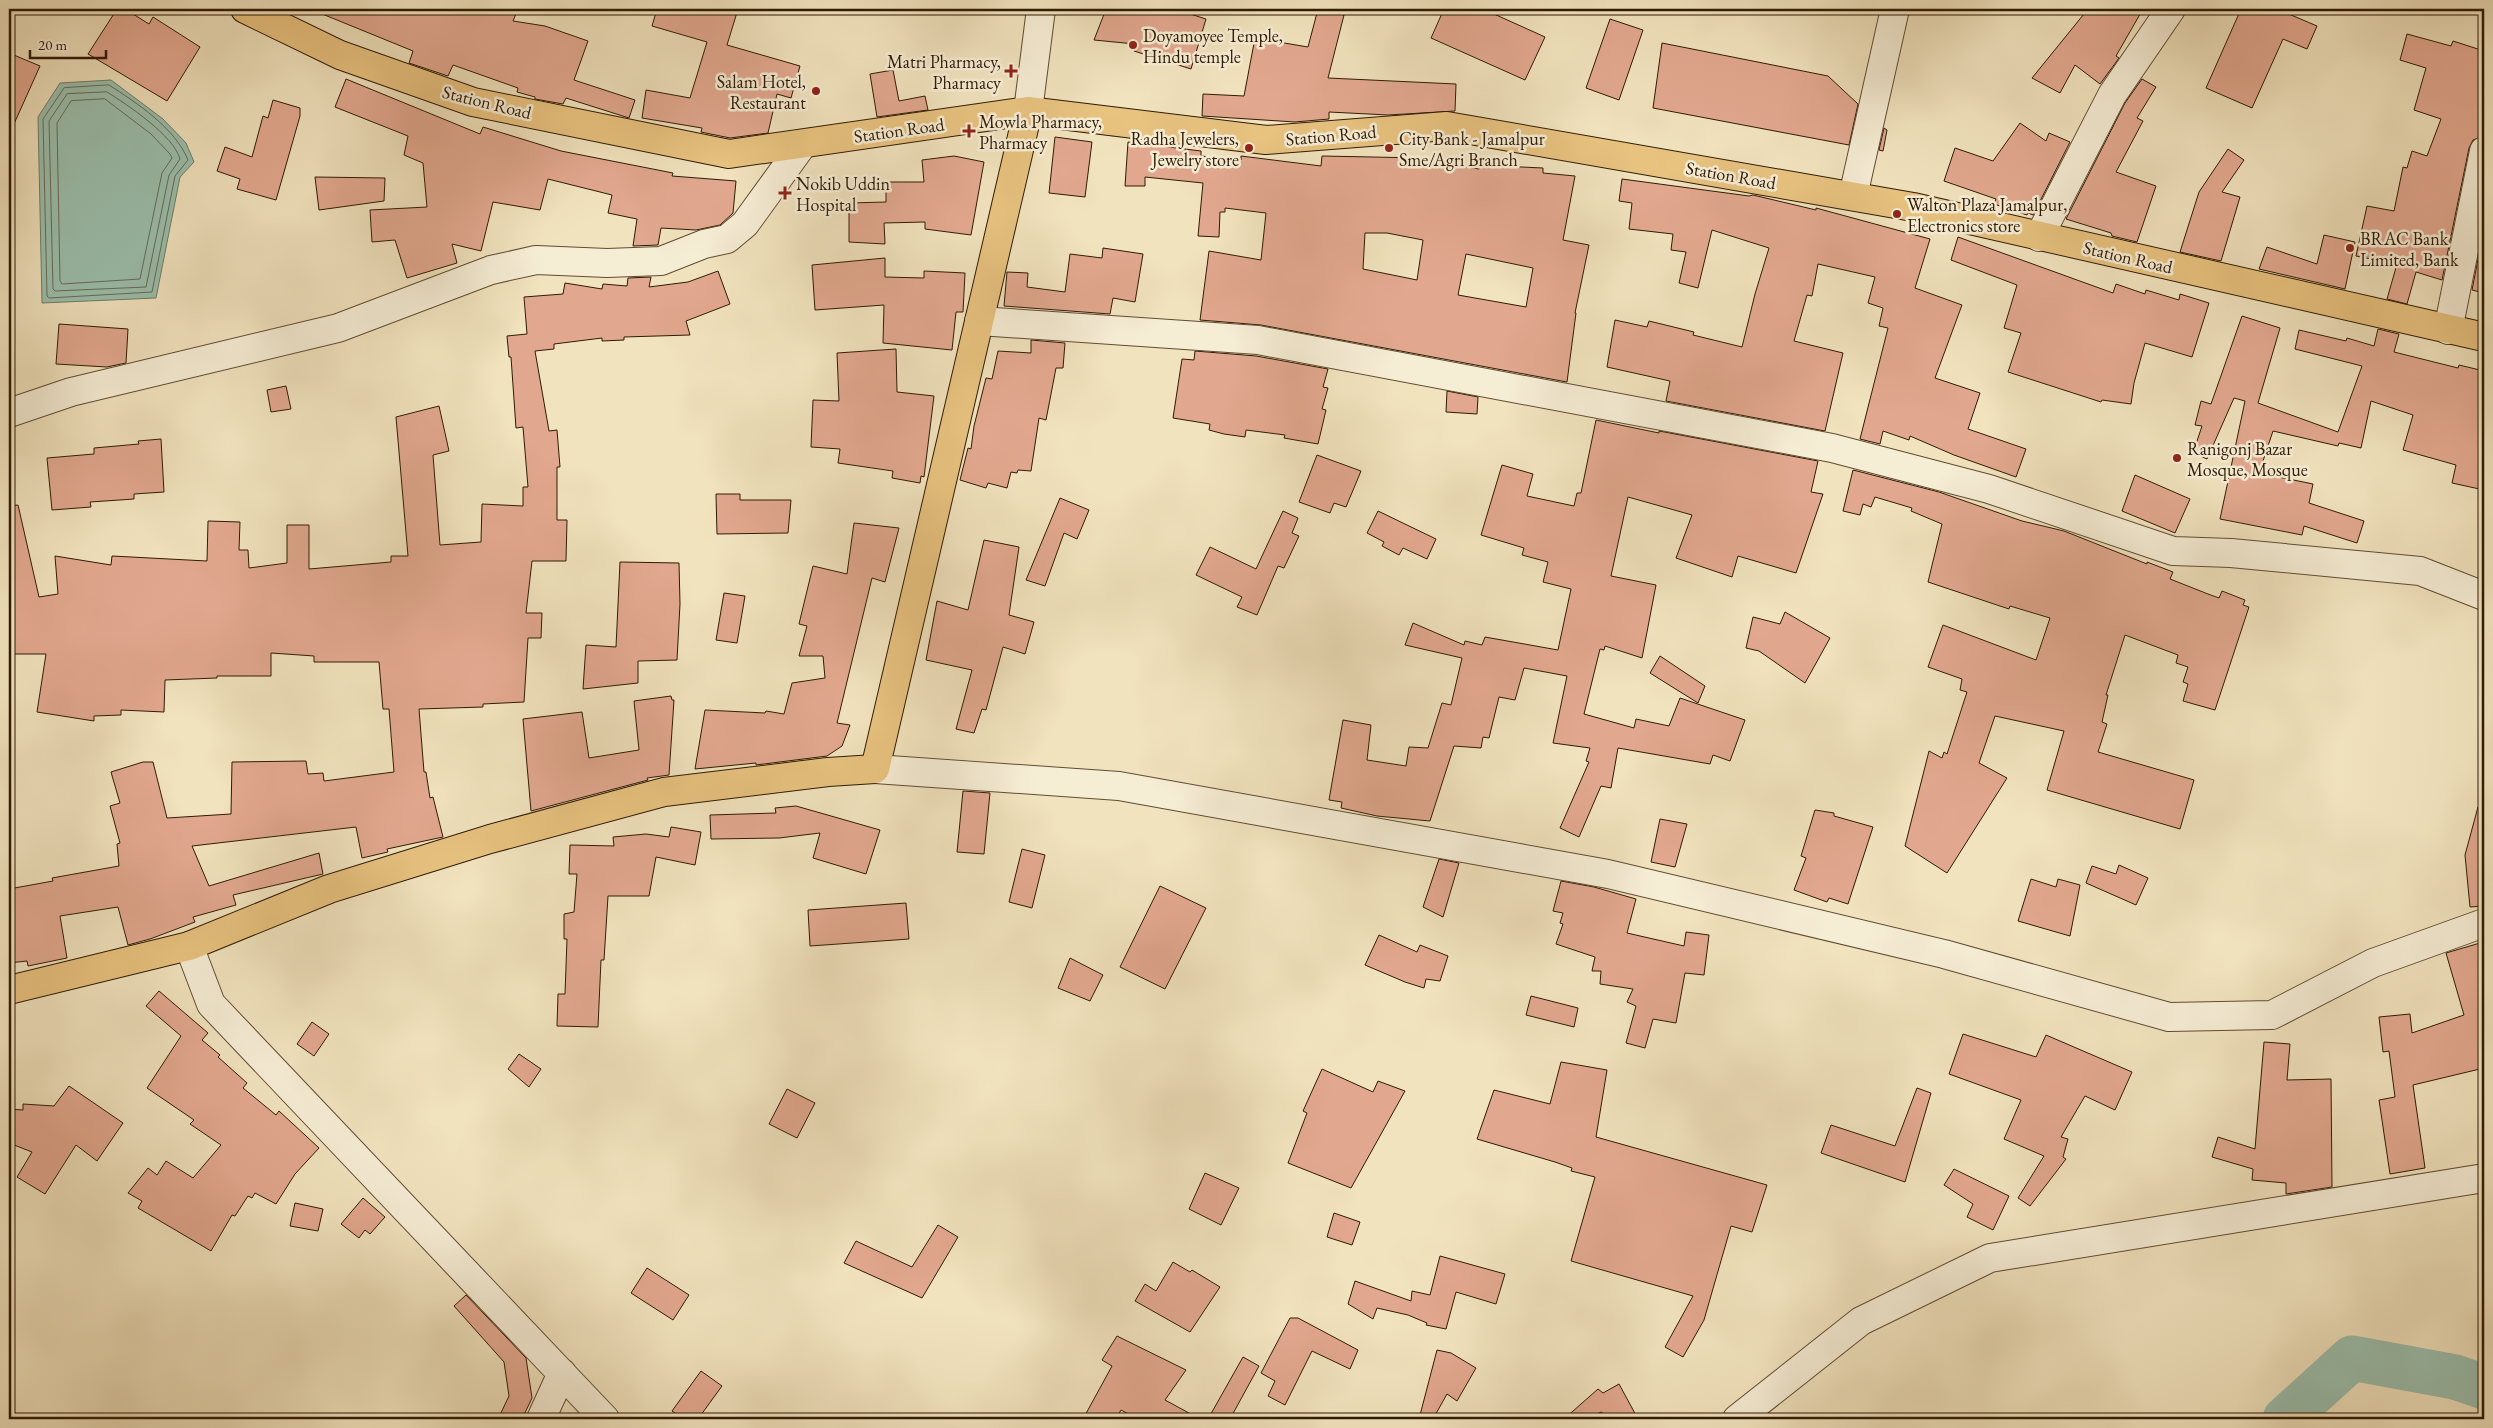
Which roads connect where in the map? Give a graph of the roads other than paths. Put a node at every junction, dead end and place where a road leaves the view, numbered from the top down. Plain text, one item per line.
1 (245, 9) edge
2 (1041, 9) edge
3 (1895, 9) edge
4 (2171, 9) edge
5 (1028, 111) junction
6 (803, 144) junction
7 (2484, 150) edge
8 (1853, 196) junction
9 (2039, 237) junction
10 (979, 321) junction
11 (2448, 330) junction
12 (2484, 337) edge
13 (9, 413) edge
14 (2484, 596) edge
15 (875, 769) junction
16 (2484, 923) edge
17 (189, 946) junction
18 (9, 990) edge
19 (2484, 1178) edge
20 (562, 1373) junction
21 (541, 1419) edge
22 (605, 1419) edge
23 (1737, 1419) edge

1 - 6 main road, Station Road
2 - 5 street
3 - 8 street
4 - 9 street
5 - 6 main road, Station Road
5 - 8 main road, Station Road
5 - 10 main road
6 - 13 street
7 - 11 street
8 - 9 main road, Station Road
9 - 11 main road, Station Road
10 - 14 street
10 - 15 main road
11 - 12 main road, Station Road
15 - 16 street
15 - 17 main road
17 - 18 main road
17 - 20 street
19 - 23 street
20 - 21 street
20 - 22 street

